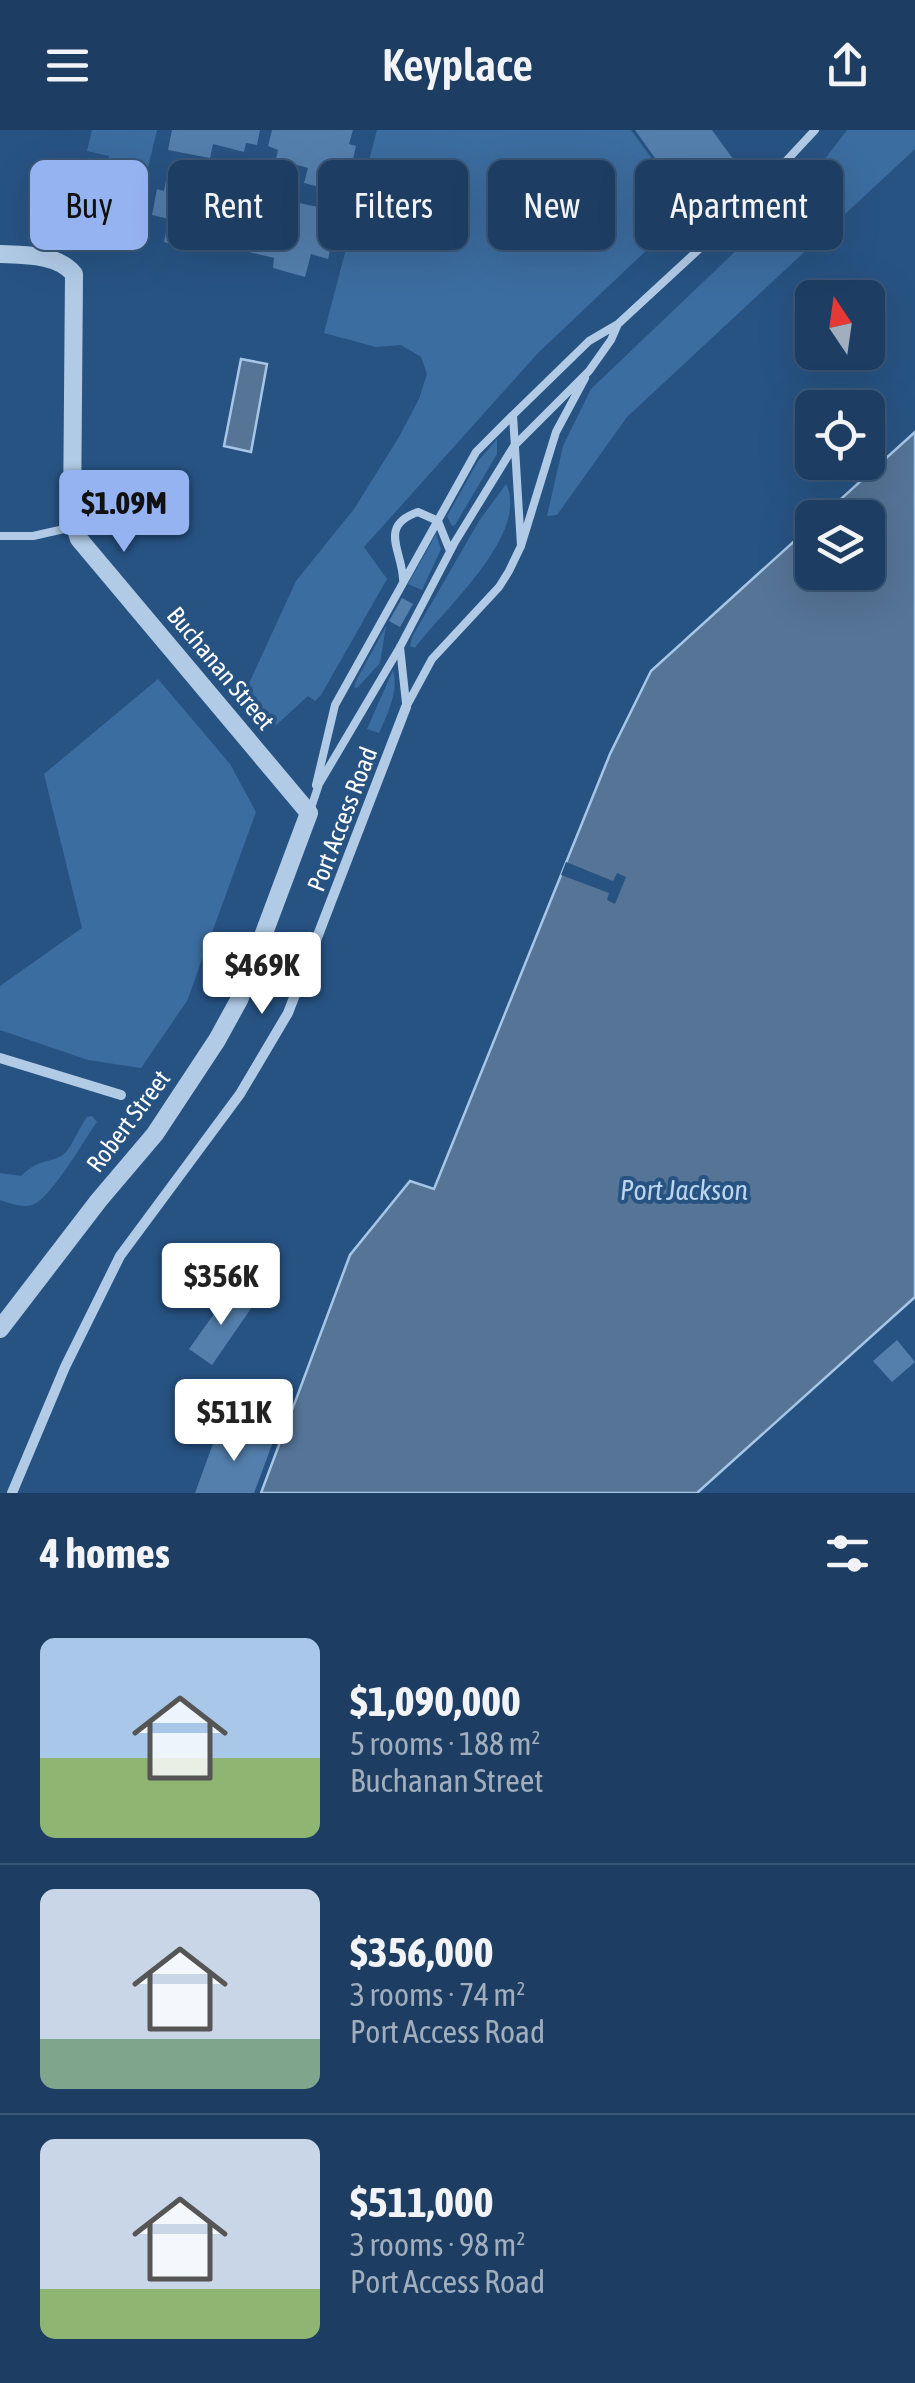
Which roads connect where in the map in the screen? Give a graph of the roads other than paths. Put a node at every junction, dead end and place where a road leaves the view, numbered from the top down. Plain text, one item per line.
1 (814, 130) edge
2 (0, 254) edge
3 (618, 324) junction
4 (588, 370) junction
5 (513, 415) junction
6 (514, 446) junction
7 (438, 522) junction
8 (73, 527) junction
9 (0, 536) edge
10 (520, 546) junction
11 (450, 552) junction
12 (403, 584) junction
13 (400, 647) junction
14 (406, 707) junction
15 (309, 814) junction
16 (0, 1058) edge
17 (120, 1095) dead end
18 (0, 1329) edge
19 (12, 1493) edge

1 - 3 lane
2 - 8 street
3 - 4 lane
3 - 5 lane
4 - 6 lane
4 - 10 lane, Port Access Road
5 - 6 lane
5 - 7 lane
6 - 10 lane
6 - 11 lane
7 - 11 lane
7 - 12 lane
7 - 12 lane
8 - 9 lane
8 - 15 street, Buchanan Street
10 - 14 lane, Port Access Road
11 - 13 lane
12 - 15 lane
13 - 14 lane
13 - 15 lane
14 - 19 street, Port Access Road
15 - 18 street, Robert Street
16 - 17 street

